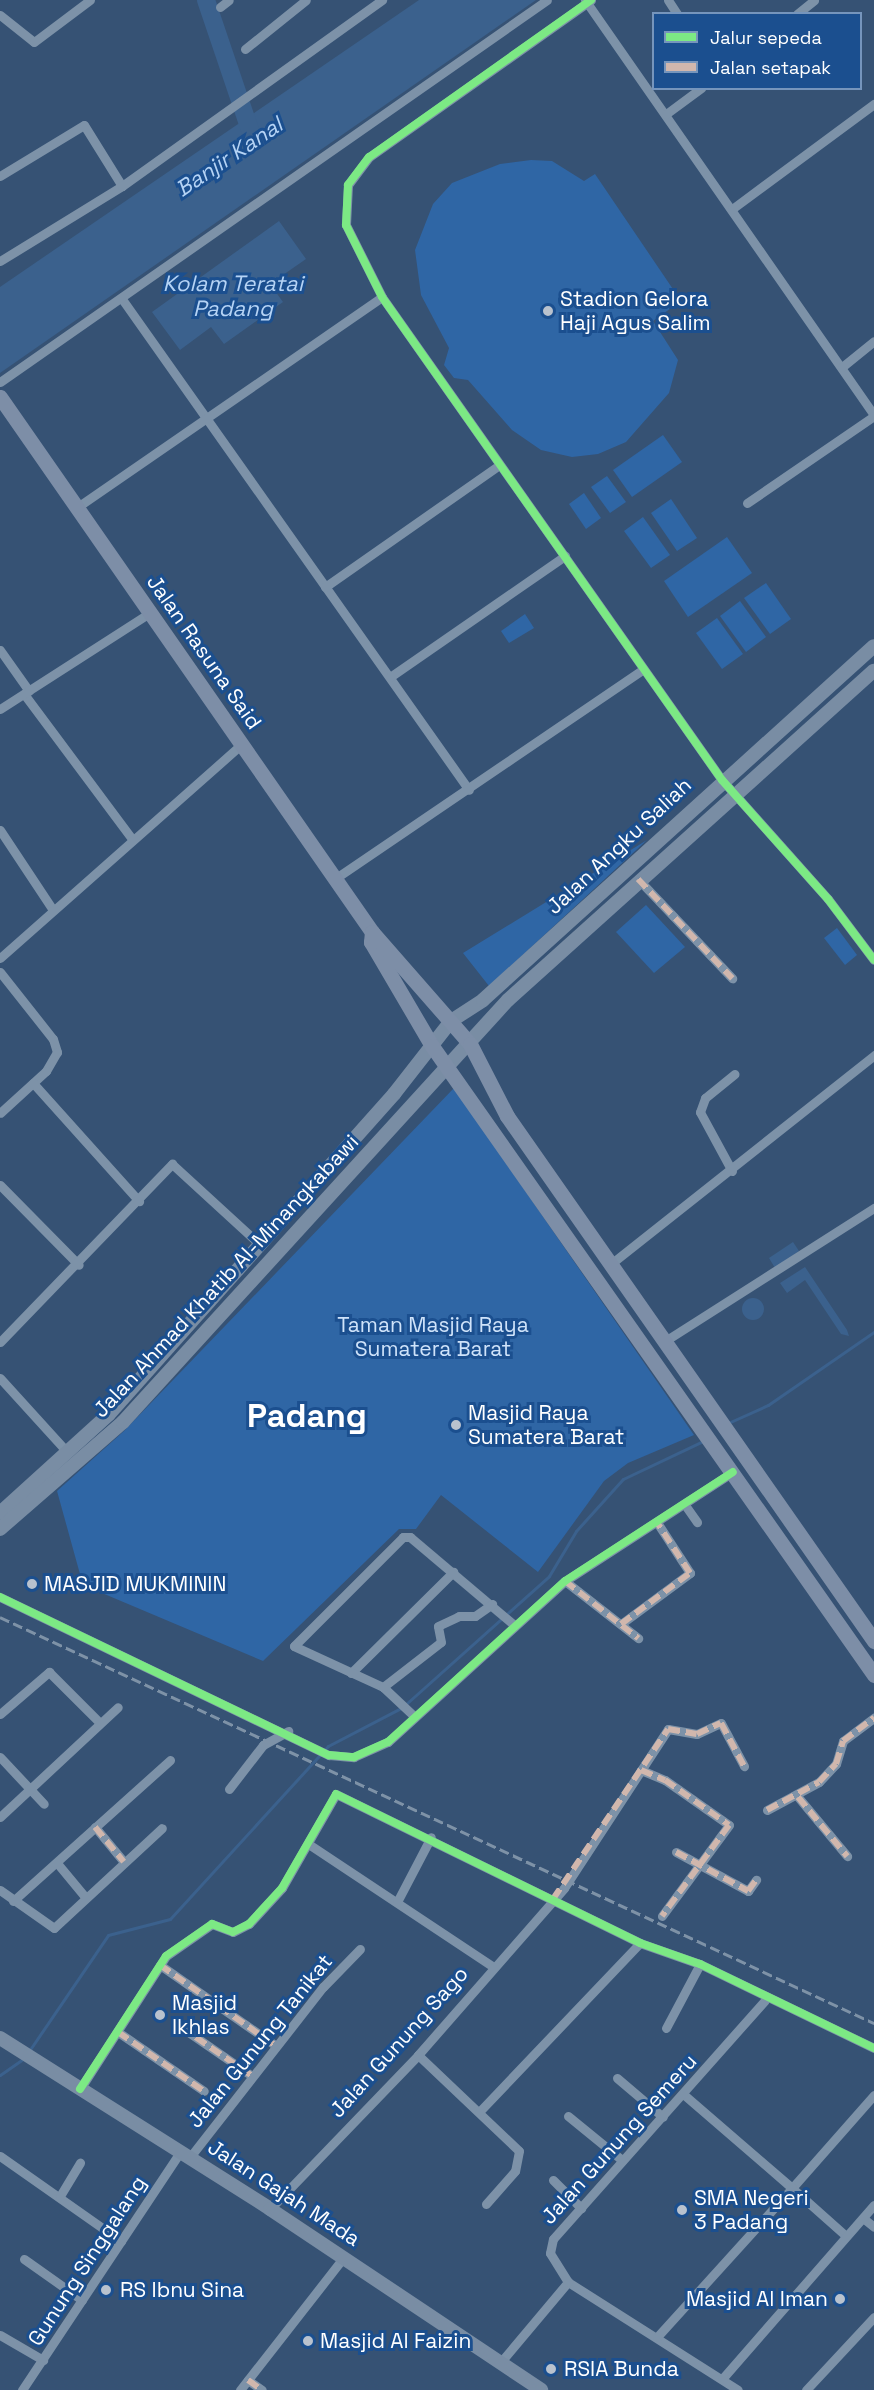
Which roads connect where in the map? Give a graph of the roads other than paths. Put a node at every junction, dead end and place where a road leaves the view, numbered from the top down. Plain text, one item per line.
1 (90, 0) edge
2 (229, 0) edge
3 (306, 0) edge
4 (382, 0) edge
5 (547, 0) edge
6 (814, 0) edge
7 (588, 1) edge
8 (220, 7) dead end
9 (799, 12) edge
10 (0, 15) edge
11 (245, 49) dead end
12 (697, 90) edge
13 (874, 104) edge
14 (666, 114) junction
15 (0, 176) edge
16 (122, 186) junction
17 (732, 209) junction
18 (0, 261) edge
19 (382, 297) junction
20 (122, 299) junction
21 (874, 340) edge
22 (842, 368) junction
23 (0, 382) edge
24 (0, 397) edge
25 (207, 416) junction
26 (874, 416) edge
27 (499, 465) junction
28 (747, 503) dead end
29 (79, 506) junction
30 (566, 556) junction
31 (325, 587) junction
32 (151, 612) junction
33 (874, 646) edge
34 (0, 650) edge
35 (643, 669) junction
36 (874, 670) edge
37 (390, 676) junction
38 (26, 692) junction
39 (0, 710) edge
40 (242, 744) junction
41 (722, 780) junction
42 (470, 790) junction
43 (732, 794) junction
44 (0, 830) edge
45 (132, 839) junction
46 (336, 878) junction
47 (638, 879) junction
48 (53, 910) junction
49 (372, 932) junction
50 (0, 957) edge
51 (874, 960) edge
52 (0, 972) edge
53 (732, 978) dead end
54 (452, 1021) junction
55 (470, 1044) junction
56 (432, 1046) junction
57 (874, 1055) edge
58 (448, 1067) junction
59 (735, 1074) dead end
60 (33, 1083) junction
61 (0, 1113) edge
62 (732, 1172) junction
63 (0, 1185) edge
64 (140, 1201) junction
65 (874, 1208) edge
66 (257, 1242) junction
67 (612, 1263) junction
68 (79, 1265) junction
69 (665, 1341) junction
70 (0, 1342) edge
71 (160, 1356) junction
72 (174, 1368) junction
73 (0, 1378) edge
74 (68, 1452) junction
75 (733, 1472) junction
76 (685, 1505) junction
77 (0, 1513) edge
78 (697, 1522) dead end
79 (658, 1524) junction
80 (0, 1529) edge
81 (453, 1572) junction
82 (565, 1581) junction
83 (0, 1597) edge
84 (492, 1604) junction
85 (507, 1618) junction
86 (621, 1624) junction
87 (638, 1638) dead end
88 (874, 1641) edge
89 (351, 1673) junction
90 (874, 1674) edge
91 (382, 1688) junction
92 (118, 1707) dead end
93 (0, 1714) edge
94 (413, 1714) junction
95 (874, 1718) edge
96 (100, 1723) junction
97 (288, 1731) junction
98 (0, 1758) edge
99 (170, 1760) dead end
100 (744, 1766) dead end
101 (641, 1770) junction
102 (30, 1789) junction
103 (229, 1789) dead end
104 (798, 1797) junction
105 (44, 1804) dead end
106 (767, 1810) dead end
107 (0, 1817) edge
108 (95, 1827) junction
109 (162, 1828) dead end
110 (431, 1837) junction
111 (310, 1845) junction
112 (676, 1852) dead end
113 (847, 1856) dead end
114 (124, 1862) junction
115 (57, 1863) junction
116 (696, 1863) junction
117 (756, 1880) dead end
118 (0, 1890) edge
119 (86, 1898) junction
120 (553, 1899) junction
121 (13, 1901) junction
122 (397, 1902) junction
123 (662, 1916) dead end
124 (640, 1943) junction
125 (360, 1949) dead end
126 (700, 1964) junction
127 (160, 1965) junction
128 (492, 1966) junction
129 (765, 2000) junction
130 (181, 2027) dead end
131 (666, 2028) dead end
132 (118, 2032) junction
133 (0, 2038) edge
134 (276, 2046) junction
135 (874, 2048) edge
136 (418, 2055) junction
137 (252, 2076) junction
138 (617, 2079) dead end
139 (80, 2089) junction
140 (204, 2091) dead end
141 (683, 2094) junction
142 (874, 2095) edge
143 (479, 2112) junction
144 (568, 2115) dead end
145 (663, 2117) junction
146 (185, 2154) junction
147 (0, 2156) edge
148 (622, 2160) junction
149 (80, 2163) dead end
150 (553, 2180) dead end
151 (792, 2188) junction
152 (60, 2196) junction
153 (486, 2204) dead end
154 (874, 2205) edge
155 (581, 2208) junction
156 (270, 2209) junction
157 (863, 2218) junction
158 (874, 2227) edge
159 (846, 2236) junction
160 (121, 2241) junction
161 (344, 2257) junction
162 (24, 2259) dead end
163 (568, 2282) junction
164 (82, 2300) junction
165 (874, 2317) edge
166 (0, 2335) edge
167 (657, 2337) junction
168 (44, 2360) junction
169 (501, 2363) junction
170 (722, 2379) junction
171 (248, 2380) junction
172 (22, 2390) edge
173 (240, 2390) edge
174 (262, 2390) edge
175 (541, 2390) edge
176 (738, 2390) edge
177 (806, 2390) edge

1 - 10 street
2 - 8 street
3 - 11 street
4 - 16 street
5 - 20 street
6 - 9 street
7 - 14 street
7 - 19 street
12 - 14 street
13 - 17 street
14 - 17 street
15 - 16 street
16 - 18 street
17 - 22 street
19 - 25 street
19 - 27 street
20 - 23 street
20 - 25 street
21 - 22 street
22 - 26 street
24 - 29 main road, Jalan Rasuna Said
25 - 29 street
25 - 31 street
26 - 28 street
27 - 30 street
27 - 31 street
29 - 32 main road, Jalan Rasuna Said
30 - 35 street
30 - 37 street
31 - 37 street
32 - 38 street
32 - 40 main road, Jalan Rasuna Said
33 - 41 main road, Jalan Angku Saliah
34 - 38 street
35 - 41 street
35 - 42 street
36 - 43 main road, Jalan Angku Saliah
37 - 42 street
38 - 39 street
38 - 45 street
40 - 45 street
40 - 46 main road, Jalan Rasuna Said
41 - 43 street
41 - 54 main road, Jalan Angku Saliah
42 - 46 street
43 - 47 main road, Jalan Angku Saliah
43 - 51 street
44 - 48 street
45 - 48 street
46 - 49 main road, Jalan Rasuna Said
47 - 53 street
47 - 55 main road, Jalan Angku Saliah
48 - 50 street
49 - 54 main road
49 - 56 main road
52 - 60 street
54 - 55 main road
54 - 56 main road, Jalan Ahmad Khatib Al-Minangkabawi
55 - 58 main road, Jalan Ahmad Khatib Al-Minangkabawi
55 - 67 main road
56 - 58 main road
56 - 66 main road, Jalan Ahmad Khatib Al-Minangkabawi
57 - 62 street
58 - 72 main road, Jalan Ahmad Khatib Al-Minangkabawi
58 - 75 main road
59 - 62 street
60 - 61 street
60 - 64 street
62 - 67 street
63 - 68 street
64 - 66 street
64 - 68 street
65 - 69 street
66 - 71 main road, Jalan Ahmad Khatib Al-Minangkabawi
67 - 69 main road
68 - 70 street
69 - 88 main road
71 - 72 main road
71 - 74 main road, Jalan Ahmad Khatib Al-Minangkabawi
72 - 80 main road, Jalan Ahmad Khatib Al-Minangkabawi
73 - 74 street
74 - 77 main road, Jalan Ahmad Khatib Al-Minangkabawi
75 - 76 street
75 - 90 main road
76 - 78 street
76 - 79 street
79 - 82 street
79 - 86 street
81 - 84 street
81 - 89 street
81 - 89 street
82 - 85 street
82 - 86 street
83 - 97 street
84 - 85 street
84 - 91 street
85 - 94 street
86 - 87 street
89 - 91 street
91 - 94 street
92 - 96 street
93 - 96 street
94 - 97 street
95 - 104 street
96 - 102 street
97 - 103 street
98 - 102 street
99 - 108 street
100 - 101 street, Jalan Gunung Sago
101 - 116 street
101 - 120 street, Jalan Gunung Sago
102 - 105 street
102 - 107 street
104 - 106 street
104 - 113 street
108 - 114 street
108 - 115 street
109 - 114 street
110 - 111 street
110 - 120 street
110 - 122 street
111 - 122 street
111 - 127 street
112 - 116 street
114 - 119 street
115 - 119 street
115 - 121 street
116 - 117 street
116 - 123 street
118 - 121 street
119 - 121 street
120 - 124 street
120 - 128 street, Jalan Gunung Sago
122 - 128 street
124 - 126 street
124 - 143 street
125 - 134 street, Jalan Gunung Tanikat
126 - 129 street
126 - 131 street
127 - 132 street
127 - 134 street
128 - 136 street, Jalan Gunung Sago
129 - 135 street
129 - 141 street, Jalan Gunung Semeru
130 - 137 street
132 - 139 street
132 - 140 street
133 - 139 main road, Jalan Gajah Mada
134 - 137 street, Jalan Gunung Tanikat
136 - 143 street
136 - 156 street, Jalan Gunung Sago
137 - 146 street, Jalan Gunung Tanikat
138 - 145 street
139 - 146 main road, Jalan Gajah Mada
141 - 145 street, Jalan Gunung Semeru
141 - 151 street
142 - 151 street
143 - 153 street
144 - 148 street
145 - 148 street, Jalan Gunung Semeru
146 - 156 main road, Jalan Gajah Mada
146 - 160 street, Gunung Singgalang
147 - 152 street
148 - 155 street, Jalan Gunung Semeru
149 - 152 street
150 - 155 street
151 - 159 street
151 - 167 street
152 - 160 street
154 - 157 street
155 - 163 street, Jalan Gunung Semeru
156 - 161 main road, Jalan Gajah Mada
157 - 158 street
157 - 159 street
159 - 170 street
160 - 164 street, Gunung Singgalang
161 - 169 main road, Jalan Gajah Mada
161 - 171 street
162 - 164 street
163 - 167 street
163 - 169 street
164 - 168 street, Gunung Singgalang
165 - 177 street
166 - 168 street
167 - 170 street
168 - 172 street, Gunung Singgalang
169 - 175 main road, Jalan Gajah Mada
170 - 176 street
171 - 173 street
171 - 174 street

